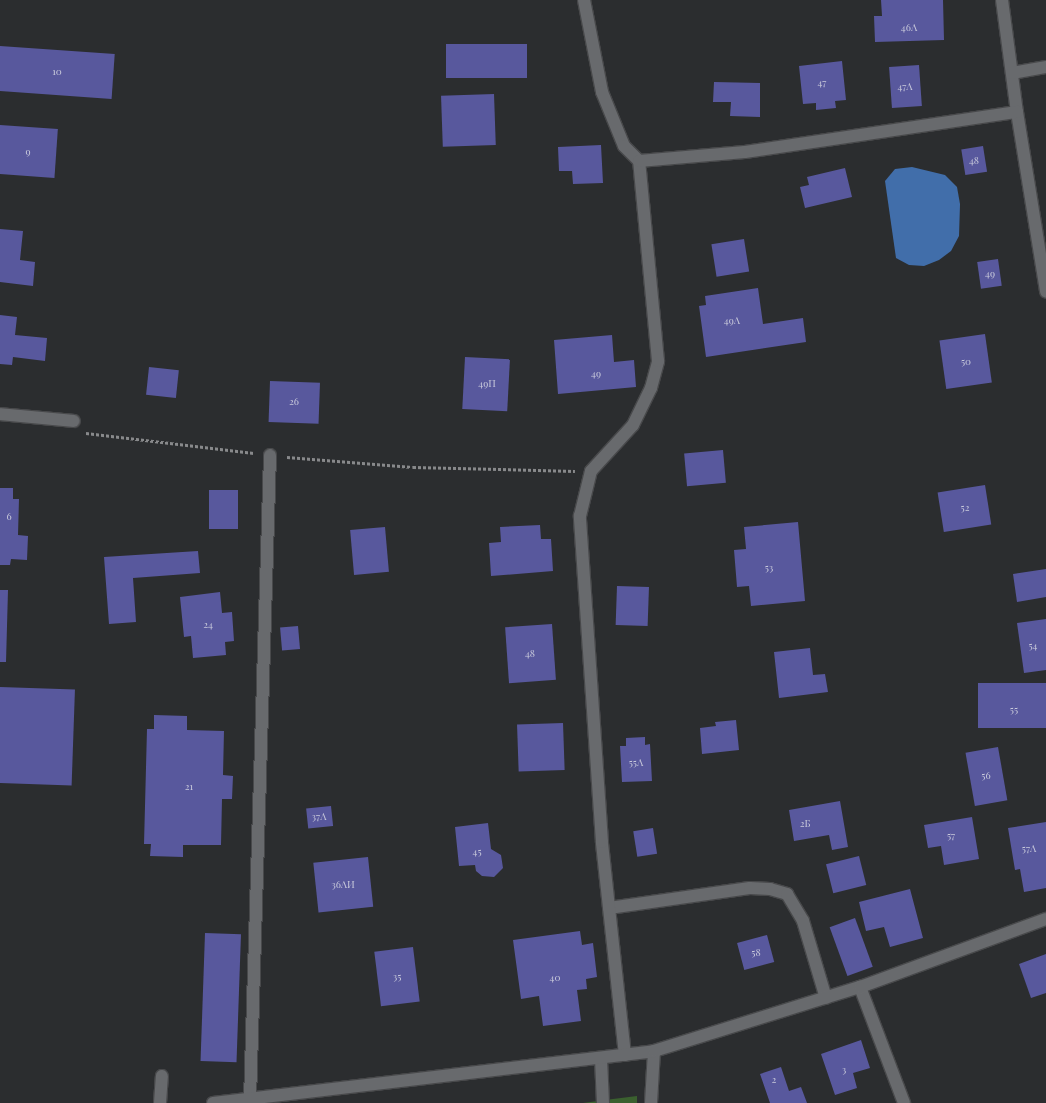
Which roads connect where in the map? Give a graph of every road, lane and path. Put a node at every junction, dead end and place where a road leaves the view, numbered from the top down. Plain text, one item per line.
1 (584, 0) edge
2 (1002, 0) edge
3 (1046, 67) edge
4 (1012, 73) junction
5 (1016, 112) junction
6 (639, 161) junction
7 (1046, 292) edge
8 (0, 414) edge
9 (74, 421) dead end
10 (83, 432) dead end
11 (270, 455) junction
12 (591, 471) junction
13 (609, 908) junction
14 (1046, 920) edge
15 (860, 987) junction
16 (826, 998) junction
17 (654, 1051) junction
18 (625, 1056) junction
19 (601, 1059) junction
20 (162, 1076) dead end
21 (250, 1099) junction
22 (160, 1103) edge
23 (213, 1103) edge
24 (603, 1103) edge
25 (651, 1103) edge
26 (904, 1103) edge

1 - 6 street
2 - 4 street
3 - 4 street
4 - 5 street
5 - 6 street
5 - 7 street
6 - 12 street
8 - 9 street
10 - 11 path
11 - 12 path
11 - 21 street
12 - 13 street
13 - 16 street
13 - 18 street
14 - 15 street
15 - 16 street
15 - 26 street
16 - 17 street
17 - 18 street
17 - 25 street
18 - 19 street
19 - 21 street
19 - 24 street
20 - 22 street
21 - 23 street

